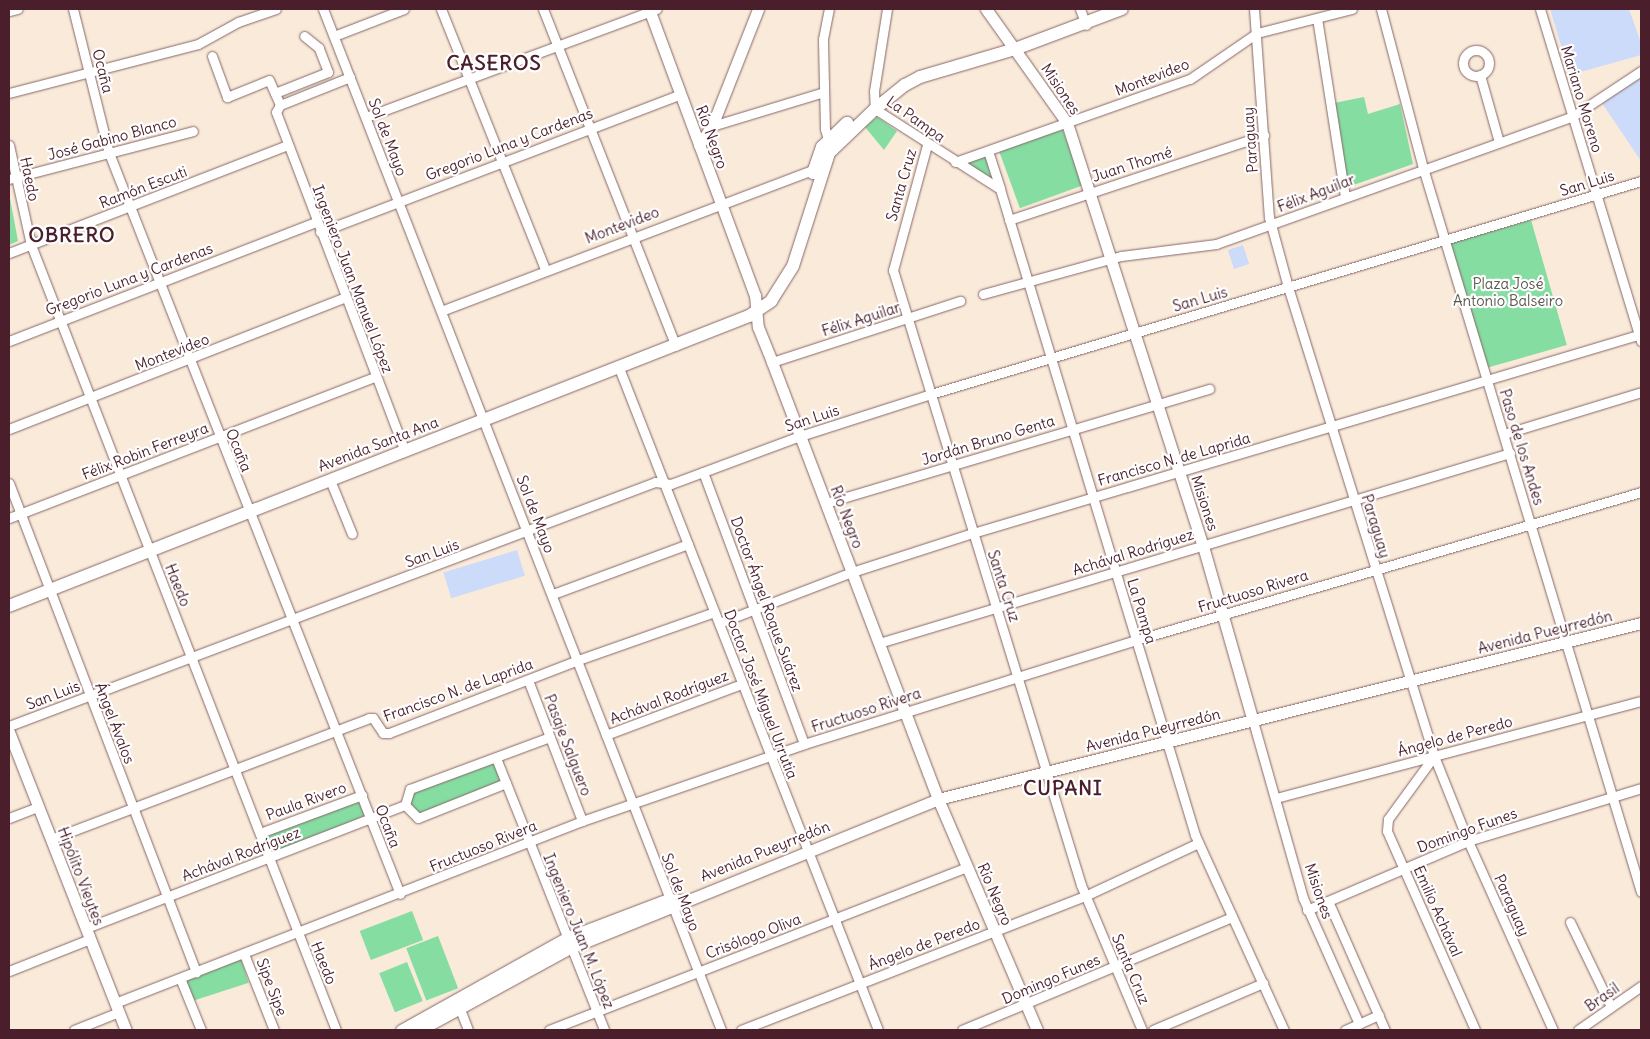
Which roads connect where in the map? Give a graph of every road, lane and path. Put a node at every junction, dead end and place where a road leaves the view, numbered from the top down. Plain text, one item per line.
1 (18, 9) edge
2 (73, 9) edge
3 (276, 9) edge
4 (323, 9) edge
5 (404, 9) edge
6 (441, 9) edge
7 (543, 9) edge
8 (652, 9) edge
9 (758, 9) edge
10 (829, 9) edge
11 (887, 9) edge
12 (986, 9) edge
13 (1104, 9) edge
14 (1122, 9) edge
15 (1254, 9) edge
16 (1352, 9) edge
17 (1380, 9) edge
18 (1540, 9) edge
19 (9, 11) edge
20 (1083, 17) edge
21 (1318, 18) junction
22 (1257, 33) junction
23 (304, 36) dead end
24 (334, 36) junction
25 (557, 45) junction
26 (1012, 46) junction
27 (212, 56) dead end
28 (1641, 71) edge
29 (89, 73) junction
30 (1480, 75) dead end
31 (350, 77) junction
32 (468, 78) junction
33 (824, 92) junction
34 (9, 94) edge
35 (275, 94) junction
36 (681, 94) junction
37 (280, 105) junction
38 (874, 105) junction
39 (1573, 116) junction
40 (366, 117) junction
41 (1067, 123) junction
42 (712, 126) junction
43 (588, 128) junction
44 (193, 131) dead end
45 (1264, 135) junction
46 (828, 139) junction
47 (1499, 142) junction
48 (9, 145) edge
49 (287, 145) junction
50 (700, 145) junction
51 (927, 145) junction
52 (988, 151) junction
53 (109, 153) junction
54 (501, 161) junction
55 (955, 162) junction
56 (1423, 168) junction
57 (815, 169) junction
58 (12, 178) edge
59 (1641, 181) edge
60 (1000, 190) junction
61 (1091, 192) junction
62 (1597, 194) junction
63 (1346, 197) junction
64 (398, 202) junction
65 (720, 202) junction
66 (130, 208) junction
67 (1009, 220) junction
68 (316, 222) junction
69 (1270, 225) junction
70 (320, 232) junction
71 (632, 236) junction
72 (1446, 240) junction
73 (31, 245) junction
74 (9, 253) edge
75 (1113, 258) junction
76 (545, 269) junction
77 (1028, 281) junction
78 (159, 282) junction
79 (1288, 287) junction
80 (983, 294) dead end
81 (345, 298) junction
82 (960, 302) dead end
83 (758, 311) junction
84 (441, 312) junction
85 (908, 318) junction
86 (60, 321) junction
87 (1136, 332) junction
88 (1641, 336) edge
89 (9, 341) edge
90 (676, 346) junction
91 (1051, 359) junction
92 (189, 361) junction
93 (772, 362) junction
94 (619, 368) junction
95 (375, 377) junction
96 (1487, 379) junction
97 (1209, 389) dead end
98 (1641, 392) edge
99 (932, 394) junction
100 (90, 399) junction
101 (1158, 404) junction
102 (485, 420) junction
103 (1331, 428) junction
104 (9, 430) edge
105 (1072, 430) junction
106 (1504, 434) junction
107 (800, 436) junction
108 (220, 437) junction
109 (405, 451) junction
110 (1510, 453) junction
111 (952, 465) junction
112 (703, 472) junction
113 (1179, 472) junction
114 (119, 476) junction
115 (330, 480) junction
116 (9, 484) edge
117 (665, 484) junction
118 (1641, 492) edge
119 (1092, 496) junction
120 (1353, 500) junction
121 (826, 503) junction
122 (249, 511) junction
123 (20, 514) junction
124 (9, 518) edge
125 (1532, 526) junction
126 (529, 532) junction
127 (973, 533) junction
128 (352, 534) dead end
129 (688, 544) junction
130 (1203, 546) junction
131 (149, 551) junction
132 (1375, 569) junction
133 (852, 572) junction
134 (1115, 572) junction
135 (50, 590) junction
136 (553, 594) junction
137 (9, 606) edge
138 (997, 608) junction
139 (754, 609) junction
140 (714, 612) junction
141 (1224, 615) junction
142 (292, 620) junction
143 (719, 623) junction
144 (1641, 623) edge
145 (1136, 640) junction
146 (1564, 642) junction
147 (879, 643) junction
148 (193, 659) junction
149 (578, 660) junction
150 (1018, 677) junction
151 (528, 680) junction
152 (1409, 682) junction
153 (742, 684) junction
154 (90, 696) junction
155 (1641, 701) edge
156 (904, 711) junction
157 (1586, 716) junction
158 (1254, 722) junction
159 (9, 726) edge
160 (336, 731) junction
161 (9, 732) edge
162 (606, 735) junction
163 (550, 737) junction
164 (1167, 742) junction
165 (804, 744) junction
166 (12, 747) edge
167 (770, 756) junction
168 (1434, 756) junction
169 (496, 758) junction
170 (235, 769) junction
171 (1046, 772) junction
172 (506, 784) junction
173 (1641, 788) edge
174 (362, 795) junction
175 (1611, 797) junction
176 (1276, 798) junction
177 (938, 799) junction
178 (633, 804) junction
179 (405, 805) junction
180 (38, 806) junction
181 (132, 808) junction
182 (9, 818) edge
183 (371, 819) junction
184 (582, 821) junction
185 (260, 833) junction
186 (51, 839) junction
187 (1468, 841) junction
188 (530, 842) junction
189 (1198, 843) junction
190 (806, 851) junction
191 (270, 858) junction
192 (967, 867) junction
193 (1404, 868) junction
194 (1638, 872) edge
195 (1641, 892) edge
196 (400, 894) junction
197 (1085, 896) junction
198 (166, 897) junction
199 (1328, 901) junction
200 (670, 904) junction
201 (1307, 910) junction
202 (1232, 917) junction
203 (833, 919) junction
204 (1570, 922) dead end
205 (994, 931) junction
206 (88, 934) junction
207 (297, 934) junction
208 (568, 943) junction
209 (244, 954) junction
210 (1114, 967) junction
211 (9, 971) edge
212 (196, 972) junction
213 (698, 972) junction
214 (180, 978) junction
215 (1263, 983) junction
216 (859, 984) junction
217 (1641, 986) edge
218 (1026, 1004) junction
219 (117, 1007) junction
220 (1610, 1007) junction
221 (460, 1009) junction
222 (597, 1012) junction
223 (1379, 1015) junction
224 (1359, 1024) junction
225 (74, 1030) edge
226 (126, 1030) edge
227 (201, 1030) edge
228 (274, 1030) edge
229 (336, 1030) edge
230 (401, 1030) edge
231 (420, 1030) edge
232 (468, 1030) edge
233 (549, 1030) edge
234 (604, 1030) edge
235 (721, 1030) edge
236 (741, 1030) edge
237 (878, 1030) edge
238 (962, 1030) edge
239 (1037, 1030) edge
240 (1142, 1030) edge
241 (1154, 1030) edge
242 (1284, 1030) edge
243 (1345, 1030) edge
244 (1385, 1030) edge
245 (1475, 1030) edge
246 (1553, 1030) edge
247 (1578, 1030) edge

1 - 19 street
2 - 29 street, Ocaña
3 - 29 street
4 - 24 street, Sol de Mayo
5 - 24 street
6 - 32 street
7 - 25 street
8 - 25 street
8 - 36 street, Río Negro
9 - 42 street
10 - 33 street
11 - 38 street, La Pampa
12 - 26 street, Misiones
13 - 20 main road
14 - 20 main road
15 - 22 street, Paraguay
16 - 21 street, Montevideo
17 - 56 street, Paso de los Andes
18 - 39 street, Mariano Moreno
20 - 26 main road
21 - 22 street, Montevideo
21 - 63 street
22 - 41 street, Montevideo
22 - 45 street, Paraguay
23 - 35 street
24 - 31 street, Sol de Mayo
25 - 32 street
25 - 43 street
26 - 38 main road
26 - 41 street, Misiones
27 - 35 street
28 - 39 street, Félix Aguilar
29 - 34 street
29 - 53 street, Ocaña
30 - 47 street
31 - 37 street
31 - 40 street, Sol de Mayo
32 - 40 street
32 - 54 street
33 - 42 street
33 - 46 street
35 - 37 street
36 - 43 street, Gregorio Luna y Cardenas
36 - 50 street, Río Negro
37 - 49 street, Ingeniero Juan Manuel López
38 - 46 main road
38 - 51 street, La Pampa
38 - 83 main road
39 - 47 street, Félix Aguilar
39 - 62 street, Mariano Moreno
40 - 64 street, Sol de Mayo
41 - 52 street, Montevideo
41 - 61 street, Misiones
42 - 50 street
43 - 54 street, Gregorio Luna y Cardenas
43 - 71 street
44 - 53 street, José Gabino Blanco
45 - 61 street, Juan Thomé
45 - 69 street, Paraguay
46 - 57 main road
47 - 56 street, Félix Aguilar
48 - 58 street, Haedo
49 - 66 street, Ramón Escuti
49 - 68 street, Ingeniero Juan Manuel López
50 - 65 street, Río Negro
51 - 55 street, La Pampa
51 - 85 street, Santa Cruz
52 - 55 street, Montevideo
52 - 60 street, La Pampa
53 - 58 street, José Gabino Blanco
53 - 66 street, Ocaña
54 - 64 street, Gregorio Luna y Cardenas
54 - 76 street
55 - 60 street, La Pampa
56 - 63 street, Félix Aguilar
56 - 72 street, Paso de los Andes
57 - 65 street, Montevideo
57 - 83 main road
58 - 73 street, Haedo
59 - 62 street, San Luis
60 - 67 street, La Pampa
61 - 67 street, Juan Thomé
61 - 75 street, Misiones
62 - 72 street, San Luis
62 - 88 street, Mariano Moreno
63 - 69 street, Félix Aguilar
64 - 70 street, Gregorio Luna y Cardenas
64 - 84 street, Sol de Mayo
65 - 71 street, Montevideo
65 - 83 street, Río Negro
66 - 73 street, Ramón Escuti
66 - 78 street, Ocaña
67 - 77 street, La Pampa
68 - 70 street, Ingeniero Juan Manuel López
68 - 78 street, Gregorio Luna y Cardenas
69 - 75 street, Félix Aguilar
69 - 79 street, Paraguay
70 - 81 street, Ingeniero Juan Manuel López
71 - 76 street, Montevideo
71 - 90 street
72 - 79 street, San Luis
72 - 96 street, Paso de los Andes
73 - 74 street, Ramón Escuti
73 - 86 street, Haedo
75 - 77 street, Félix Aguilar
75 - 87 street, Misiones
76 - 84 street, Montevideo
77 - 80 street, Félix Aguilar
77 - 91 street, La Pampa
78 - 86 street, Gregorio Luna y Cardenas
78 - 92 street, Ocaña
79 - 87 street, San Luis
79 - 103 street, Paraguay
81 - 92 street, Montevideo
81 - 95 street, Ingeniero Juan Manuel López
82 - 85 street, Félix Aguilar
83 - 90 main road, Avenida Santa Ana
83 - 93 street, Río Negro
84 - 102 street, Sol de Mayo
85 - 93 street, Félix Aguilar
85 - 99 street, Santa Cruz
86 - 89 street, Gregorio Luna y Cardenas
86 - 100 street, Haedo
87 - 91 street, San Luis
87 - 101 street, Misiones
88 - 96 street, Francisco N. de Laprida
90 - 94 main road, Avenida Santa Ana
91 - 99 street, San Luis
91 - 105 street, La Pampa
92 - 100 street, Montevideo
92 - 108 street, Ocaña
93 - 107 street, Río Negro
94 - 102 main road, Avenida Santa Ana
94 - 117 street, Doctor José Miguel Urrutia
95 - 108 street, Félix Robin Ferreyra
95 - 109 street, Ingeniero Juan Manuel López
96 - 103 street, Francisco N. de Laprida
96 - 106 street, Paso de los Andes
97 - 101 street, Jordán Bruno Genta
98 - 106 street
99 - 107 street, San Luis
99 - 111 street, Santa Cruz
100 - 104 street, Montevideo
100 - 114 street, Haedo
101 - 105 street, Jordán Bruno Genta
101 - 113 street, Misiones
102 - 109 main road, Avenida Santa Ana
102 - 126 street, Sol de Mayo
103 - 113 street, Francisco N. de Laprida
103 - 120 street, Paraguay
105 - 111 street, Jordán Bruno Genta
105 - 119 street, La Pampa
106 - 110 street, Paso de los Andes
107 - 112 street, San Luis
107 - 121 street, Río Negro
108 - 114 street, Félix Robin Ferreyra
108 - 122 street, Ocaña
109 - 115 main road, Avenida Santa Ana
110 - 120 street, Achával Rodríguez
110 - 125 street, Paso de los Andes
111 - 121 street, Jordán Bruno Genta
111 - 127 street, Santa Cruz
112 - 117 street, San Luis
112 - 139 street, Doctor Ángel Roque Suárez
113 - 119 street, Francisco N. de Laprida
113 - 130 street, Misiones
114 - 123 street, Félix Robin Ferreyra
114 - 131 street, Haedo
115 - 122 main road, Avenida Santa Ana
115 - 128 street
116 - 123 street, Ángel Ávalos
117 - 126 street, San Luis
117 - 129 street, Doctor José Miguel Urrutia
118 - 125 street, Fructuoso Rivera
119 - 127 street, Francisco N. de Laprida
119 - 134 street, La Pampa
120 - 130 street, Achával Rodríguez
120 - 132 street, Paraguay
121 - 133 street, Río Negro
122 - 131 main road, Avenida Santa Ana
122 - 142 street, Ocaña
123 - 124 street, Félix Robin Ferreyra
123 - 135 street, Ángel Ávalos
125 - 132 street, Fructuoso Rivera
125 - 146 street, Paso de los Andes
126 - 136 street, Sol de Mayo
126 - 142 street, San Luis
127 - 133 street, Francisco N. de Laprida
127 - 138 street, Santa Cruz
129 - 136 street
129 - 140 street, Doctor José Miguel Urrutia
130 - 134 street, Achával Rodríguez
130 - 141 street, Misiones
131 - 135 main road, Avenida Santa Ana
131 - 148 street, Haedo
132 - 141 street, Fructuoso Rivera
132 - 152 street, Paraguay
133 - 139 street, Francisco N. de Laprida
133 - 147 street, Río Negro
134 - 138 street, Achával Rodríguez
134 - 145 street, La Pampa
135 - 137 main road, Avenida Santa Ana
135 - 154 street, Ángel Ávalos
136 - 149 street, Sol de Mayo
138 - 147 street, Achával Rodríguez
138 - 150 street, Santa Cruz
139 - 143 street, Francisco N. de Laprida
139 - 165 street, Doctor Ángel Roque Suárez
140 - 143 street, Doctor José Miguel Urrutia
140 - 149 street, Francisco N. de Laprida
141 - 145 street, Fructuoso Rivera
141 - 158 street, Misiones
142 - 148 street, San Luis
142 - 160 street, Ocaña
143 - 153 street, Doctor José Miguel Urrutia
144 - 146 street, Avenida Pueyrredón
145 - 150 street, Fructuoso Rivera
145 - 164 street, La Pampa
146 - 152 street, Avenida Pueyrredón
146 - 157 street, Paso de los Andes
147 - 156 street, Río Negro
148 - 154 street, San Luis
148 - 170 street, Haedo
149 - 151 street, Francisco N. de Laprida
149 - 162 street, Sol de Mayo
150 - 156 street, Fructuoso Rivera
150 - 171 street, Santa Cruz
151 - 160 street, Francisco N. de Laprida
151 - 163 street, Pasaje Salguero
152 - 158 street, Avenida Pueyrredón
152 - 168 street, Paraguay
153 - 162 street, Achával Rodríguez
153 - 167 street, Doctor José Miguel Urrutia
154 - 159 street, San Luis
154 - 181 street, Ángel Ávalos
155 - 157 street, Ángelo de Peredo
156 - 165 street, Fructuoso Rivera
156 - 177 street, Río Negro
157 - 168 street, Ángelo de Peredo
157 - 175 street, Paso de los Andes
158 - 164 street, Avenida Pueyrredón
158 - 176 street, Misiones
160 - 170 street, Francisco N. de Laprida
160 - 174 street, Ocaña
161 - 166 street, Hipólito Vieytes
162 - 178 street, Sol de Mayo
163 - 169 street
163 - 184 street, Pasaje Salguero
164 - 171 street, Avenida Pueyrredón
164 - 189 street, La Pampa
165 - 167 street, Fructuoso Rivera
166 - 180 street, Hipólito Vieytes
167 - 178 street, Fructuoso Rivera
167 - 190 street, Doctor José Miguel Urrutia
168 - 176 street, Ángelo de Peredo
168 - 187 street, Paraguay
168 - 193 street, Emilio Achával
169 - 172 street, Ingeniero Juan M. López
169 - 179 street
170 - 181 street, Francisco N. de Laprida
170 - 185 street, Haedo
171 - 177 street, Avenida Pueyrredón
171 - 197 street, Santa Cruz
172 - 179 street
172 - 188 street, Ingeniero Juan M. López
173 - 175 street, Domingo Funes
174 - 183 street, Ocaña
174 - 185 street, Paula Rivero
175 - 187 street, Domingo Funes
175 - 194 street, Paso de los Andes
176 - 201 street, Misiones
177 - 190 street, Avenida Pueyrredón
177 - 192 street, Río Negro
178 - 184 street, Fructuoso Rivera
178 - 200 street, Sol de Mayo
179 - 183 street, Achával Rodríguez
180 - 182 street
180 - 186 street, Hipólito Vieytes
181 - 186 street, Francisco N. de Laprida
181 - 198 street, Ángel Ávalos
183 - 191 street, Achával Rodríguez
183 - 196 street, Ocaña
184 - 188 street, Fructuoso Rivera
185 - 191 street, Haedo
186 - 206 street, Hipólito Vieytes
187 - 193 street, Domingo Funes
187 - 246 street, Paraguay
188 - 196 street, Fructuoso Rivera
188 - 208 street, Ingeniero Juan M. López
189 - 197 street, Ángelo de Peredo
189 - 202 street, La Pampa
190 - 200 street, Avenida Pueyrredón
190 - 203 street, Doctor José Miguel Urrutia
191 - 198 street, Achával Rodríguez
191 - 207 street, Haedo
192 - 203 street, Crisólogo Oliva
192 - 205 street, Río Negro
193 - 199 street, Domingo Funes
193 - 245 street, Emilio Achával
194 - 195 street, Paso de los Andes
196 - 207 street, Fructuoso Rivera
197 - 205 street, Ángelo de Peredo
197 - 210 street, Santa Cruz
198 - 206 street, Achával Rodríguez
198 - 212 street, Ángel Ávalos
199 - 201 street, Domingo Funes
199 - 223 street, Misiones
200 - 208 street, Avenida Pueyrredón
200 - 213 street, Sol de Mayo
201 - 224 street, Misiones
202 - 210 street, Domingo Funes
202 - 215 street, La Pampa
203 - 213 street, Crisólogo Oliva
203 - 216 street, Doctor José Miguel Urrutia
204 - 220 street
205 - 216 street, Ángelo de Peredo
205 - 218 street, Río Negro
206 - 211 street, Achával Rodríguez
206 - 219 street, Hipólito Vieytes
207 - 209 street, Fructuoso Rivera
207 - 229 street, Haedo
208 - 221 street, Avenida Pueyrredón
208 - 222 street, Ingeniero Juan M. López
208 - 230 street, Avenida Pueyrredón
209 - 212 street, Fructuoso Rivera
209 - 228 street, Sipe Sipe
210 - 218 street, Domingo Funes
210 - 240 street, Santa Cruz
212 - 214 street, Fructuoso Rivera
213 - 222 street, Crisólogo Oliva
213 - 235 street, Sol de Mayo
214 - 219 street, Fructuoso Rivera
214 - 227 street
215 - 241 street
215 - 242 street, La Pampa
216 - 236 street, Ángelo de Peredo
216 - 237 street, Doctor José Miguel Urrutia
217 - 220 street, Brasil
218 - 238 street, Domingo Funes
218 - 239 street, Río Negro
219 - 225 street, Fructuoso Rivera
219 - 226 street, Hipólito Vieytes
220 - 247 street, Brasil
221 - 231 street, Avenida Pueyrredón
221 - 232 street
222 - 233 street, Crisólogo Oliva
222 - 234 street, Ingeniero Juan M. López
223 - 224 street
223 - 244 street, Misiones
224 - 243 street

